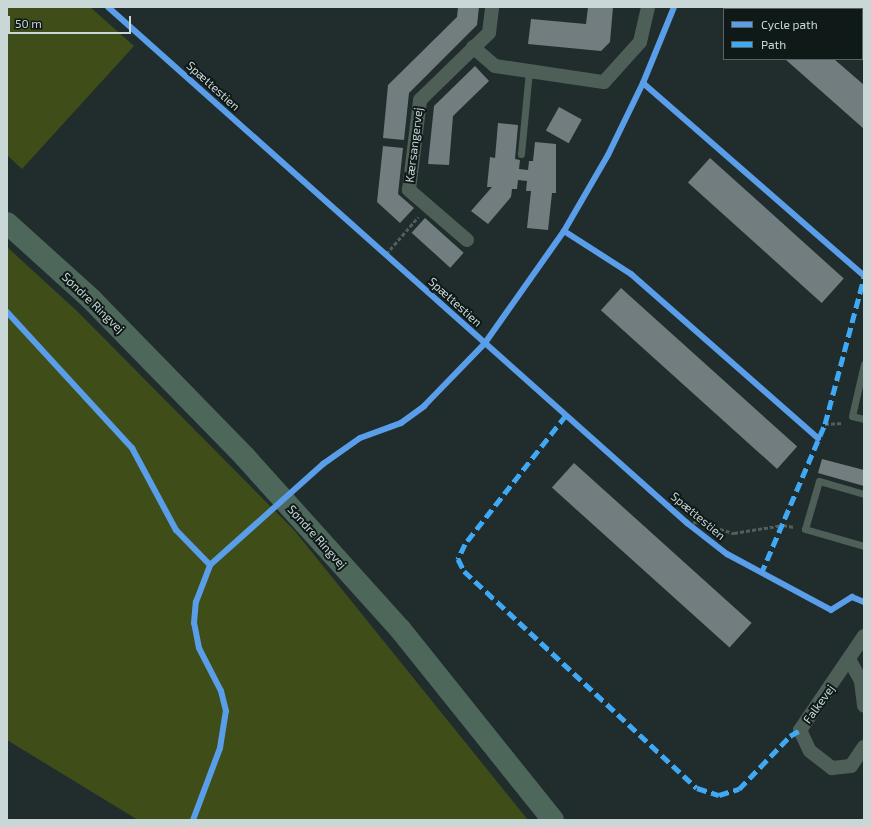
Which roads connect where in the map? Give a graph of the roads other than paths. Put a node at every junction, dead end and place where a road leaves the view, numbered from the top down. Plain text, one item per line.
1 (492, 7) edge
2 (648, 7) edge
3 (473, 47) junction
4 (529, 71) junction
5 (521, 154) dead end
6 (7, 223) edge
7 (467, 240) dead end
8 (864, 368) edge
9 (864, 419) edge
10 (864, 494) edge
11 (864, 546) edge
12 (864, 636) edge
13 (850, 661) junction
14 (864, 706) edge
15 (864, 747) edge
16 (553, 820) edge

1 - 3 street, Kærsangervej
2 - 4 street
3 - 4 street
3 - 7 street, Kærsangervej
4 - 5 lane
6 - 16 main road, Søndre Ringvej
8 - 9 lane
10 - 11 lane
12 - 13 street, Falkevej
13 - 14 street
13 - 15 street, Falkevej

